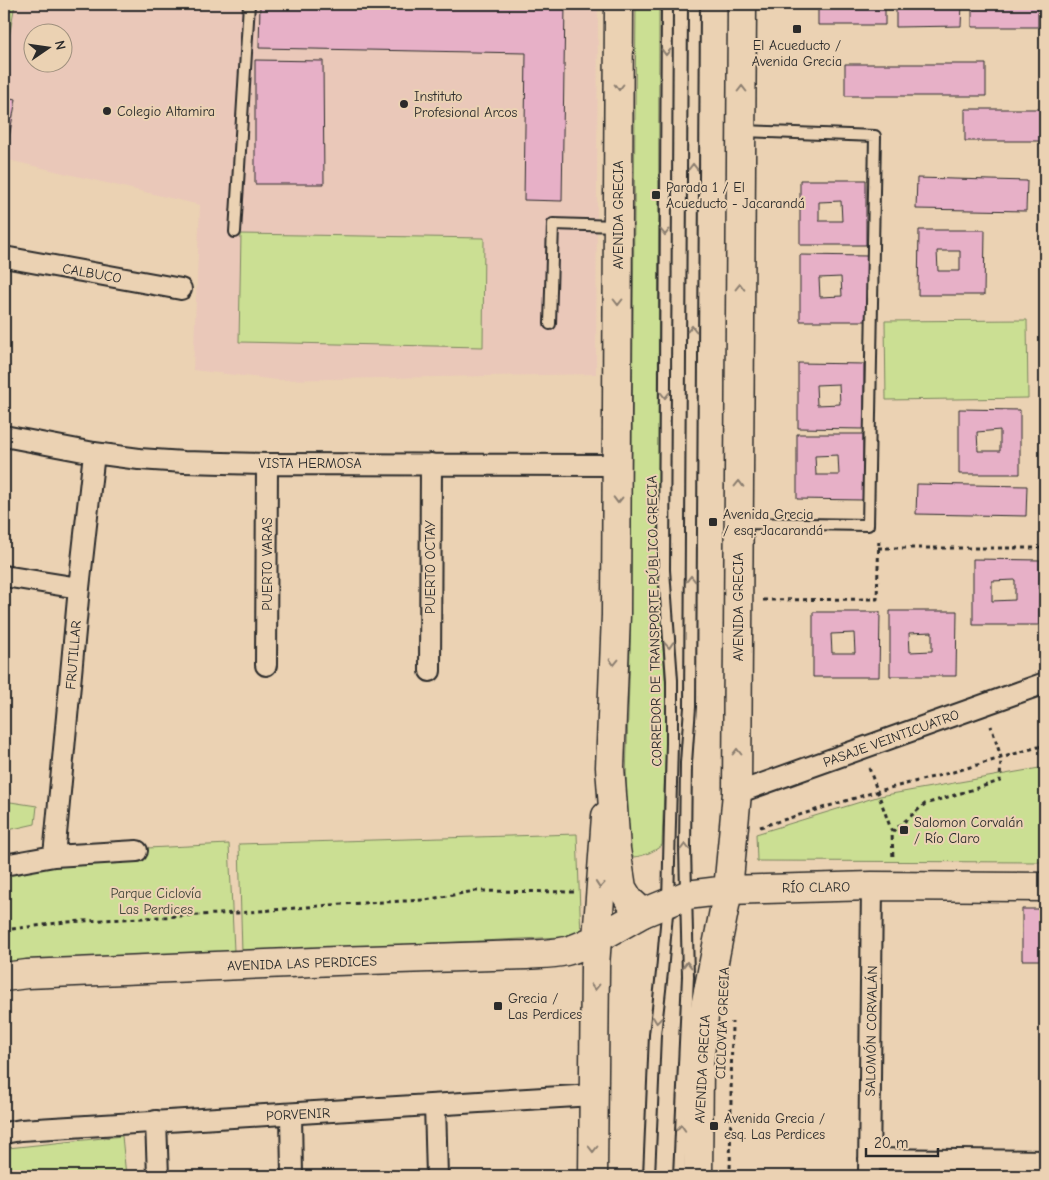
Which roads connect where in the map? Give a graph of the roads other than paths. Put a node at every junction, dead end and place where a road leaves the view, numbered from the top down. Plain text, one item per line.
1 (249, 4) edge
2 (619, 4) edge
3 (667, 4) edge
4 (694, 4) edge
5 (742, 4) edge
6 (742, 131) junction
7 (618, 226) junction
8 (235, 232) dead end
9 (4, 257) edge
10 (181, 289) dead end
11 (550, 324) dead end
12 (4, 436) edge
13 (94, 453) junction
14 (267, 464) junction
15 (431, 464) junction
16 (618, 464) junction
17 (738, 523) junction
18 (4, 576) edge
19 (79, 588) junction
20 (266, 664) dead end
21 (430, 671) dead end
22 (1045, 683) edge
23 (610, 766) junction
24 (737, 793) junction
25 (137, 851) dead end
26 (54, 856) junction
27 (4, 865) edge
28 (884, 886) junction
29 (1045, 888) edge
30 (728, 890) junction
31 (677, 899) junction
32 (642, 914) junction
33 (597, 938) junction
34 (4, 977) edge
35 (593, 1095) junction
36 (435, 1105) junction
37 (291, 1114) junction
38 (156, 1121) junction
39 (4, 1133) edge
40 (1045, 1161) edge
41 (869, 1168) edge
42 (158, 1176) edge
43 (292, 1176) edge
44 (436, 1176) edge
45 (593, 1176) edge
46 (649, 1176) edge
47 (679, 1176) edge
48 (698, 1176) edge

1 - 8 lane
2 -> 7 main road, AVENIDA GRECIA
3 -> 31 lane, CORREDOR DE TRANSPORTE PÚBLICO GRECIA
31 -> 4 lane, CORREDOR DE TRANSPORTE PÚBLICO GRECIA
6 -> 5 main road, AVENIDA GRECIA
17 -> 6 main road, AVENIDA GRECIA
6 - 17 lane
7 - 11 lane
7 -> 16 main road, AVENIDA GRECIA
9 - 10 street, CALBUCO
12 - 13 street, VISTA HERMOSA
13 - 14 street, VISTA HERMOSA
13 - 19 street, FRUTILLAR
14 - 15 street, VISTA HERMOSA
14 - 20 street, PUERTO VARAS
15 - 16 street, VISTA HERMOSA
15 - 21 street, PUERTO OCTAY
16 -> 23 main road, AVENIDA GRECIA
24 -> 17 main road, AVENIDA GRECIA
18 - 19 street
19 - 26 street, FRUTILLAR
22 - 24 street, PASAJE VEINTICUATRO
23 - 32 main road
23 -> 33 main road, AVENIDA GRECIA
24 - 30 main road, AVENIDA GRECIA
25 - 26 street
26 - 27 street
28 - 29 main road, RÍO CLARO
28 - 30 main road, RÍO CLARO
28 - 41 street, SALOMÓN CORVALÁN
30 - 31 main road, RÍO CLARO
30 - 48 main road, AVENIDA GRECIA
31 - 32 main road, RÍO CLARO
31 -> 46 lane, CORREDOR DE TRANSPORTE PÚBLICO GRECIA
47 -> 31 lane, CORREDOR DE TRANSPORTE PÚBLICO GRECIA
32 - 33 main road, RÍO CLARO
33 - 34 main road, AVENIDA LAS PERDICES
33 -> 35 main road, AVENIDA GRECIA
35 - 36 street, PORVENIR
35 -> 45 main road, AVENIDA GRECIA
36 - 37 street, PORVENIR
36 - 44 street
37 - 38 street, PORVENIR
37 - 43 street
38 - 39 street, PORVENIR
38 - 42 street
40 - 41 street

